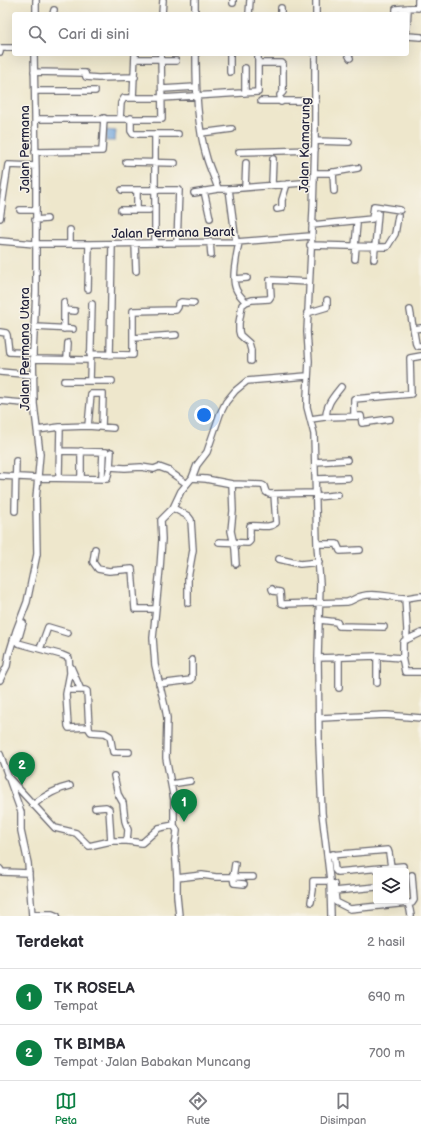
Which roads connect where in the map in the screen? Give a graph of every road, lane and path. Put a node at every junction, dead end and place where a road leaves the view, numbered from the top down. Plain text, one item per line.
1 (36, 0) edge
2 (163, 0) edge
3 (195, 0) edge
4 (250, 0) edge
5 (316, 0) edge
6 (418, 0) edge
7 (419, 7) edge
8 (408, 8) junction
9 (36, 12) edge
10 (162, 12) edge
11 (195, 12) edge
12 (249, 12) edge
13 (316, 12) edge
14 (396, 12) edge
15 (408, 12) edge
16 (409, 36) edge
17 (421, 37) edge
18 (12, 48) edge
19 (0, 52) edge
20 (34, 56) edge
21 (135, 56) edge
22 (196, 56) edge
23 (230, 56) edge
24 (258, 56) edge
25 (315, 56) edge
26 (161, 58) edge
27 (176, 61) dead end
28 (258, 63) junction
29 (245, 68) dead end
30 (34, 72) junction
31 (230, 72) dead end
32 (134, 77) junction
33 (196, 87) junction
34 (162, 89) junction
35 (37, 91) junction
36 (94, 91) dead end
37 (245, 93) junction
38 (197, 95) junction
39 (133, 98) junction
40 (162, 98) junction
41 (261, 101) dead end
42 (316, 101) junction
43 (281, 102) junction
44 (104, 118) junction
45 (120, 118) junction
46 (131, 118) junction
47 (35, 119) junction
48 (232, 129) dead end
49 (201, 133) junction
50 (155, 134) junction
51 (178, 134) dead end
52 (315, 141) junction
53 (349, 142) dead end
54 (315, 150) junction
55 (35, 152) junction
56 (239, 152) dead end
57 (272, 159) dead end
58 (126, 162) dead end
59 (155, 163) junction
60 (175, 163) dead end
61 (246, 163) dead end
62 (36, 166) junction
63 (358, 168) dead end
64 (333, 172) junction
65 (314, 173) junction
66 (314, 182) junction
67 (272, 184) junction
68 (287, 184) junction
69 (245, 187) junction
70 (218, 188) junction
71 (228, 189) junction
72 (122, 190) dead end
73 (137, 190) junction
74 (155, 190) junction
75 (204, 191) junction
76 (334, 191) dead end
77 (194, 192) dead end
78 (277, 209) dead end
79 (20, 210) dead end
80 (35, 210) junction
81 (121, 210) dead end
82 (137, 210) junction
83 (149, 210) dead end
84 (378, 213) dead end
85 (0, 218) edge
86 (210, 218) dead end
87 (35, 220) junction
88 (47, 220) dead end
89 (357, 224) dead end
90 (312, 225) junction
91 (70, 230) dead end
92 (311, 236) junction
93 (0, 241) edge
94 (210, 242) junction
95 (237, 242) junction
96 (135, 243) junction
97 (155, 243) junction
98 (177, 243) junction
99 (35, 244) junction
100 (70, 244) junction
101 (89, 244) junction
102 (112, 244) junction
103 (310, 245) junction
104 (356, 246) junction
105 (375, 247) junction
106 (211, 255) dead end
107 (355, 259) dead end
108 (374, 259) dead end
109 (136, 271) dead end
110 (247, 278) dead end
111 (235, 279) junction
112 (308, 282) junction
113 (88, 289) dead end
114 (327, 300) dead end
115 (64, 302) dead end
116 (246, 302) junction
117 (194, 303) dead end
118 (92, 304) dead end
119 (64, 310) junction
120 (75, 310) dead end
121 (410, 310) dead end
122 (308, 313) junction
123 (35, 327) junction
124 (414, 328) junction
125 (421, 328) edge
126 (64, 329) junction
127 (73, 330) dead end
128 (0, 332) edge
129 (176, 334) dead end
130 (133, 338) junction
131 (68, 343) dead end
132 (421, 346) edge
133 (110, 355) junction
134 (33, 356) junction
135 (421, 356) edge
136 (90, 357) junction
137 (67, 359) junction
138 (251, 361) dead end
139 (0, 372) edge
140 (34, 375) junction
141 (307, 376) junction
142 (64, 381) dead end
143 (90, 381) junction
144 (112, 381) dead end
145 (341, 387) dead end
146 (0, 401) edge
147 (34, 404) junction
148 (354, 416) junction
149 (326, 417) junction
150 (311, 419) junction
151 (390, 419) dead end
152 (88, 426) junction
153 (60, 427) junction
154 (102, 427) junction
155 (113, 428) dead end
156 (37, 429) junction
157 (60, 451) junction
158 (81, 451) junction
159 (107, 452) junction
160 (347, 460) dead end
161 (16, 461) dead end
162 (315, 462) junction
163 (110, 469) junction
164 (59, 475) dead end
165 (0, 476) edge
166 (81, 476) dead end
167 (102, 476) dead end
168 (16, 477) junction
169 (38, 478) junction
170 (192, 478) junction
171 (348, 478) dead end
172 (316, 479) junction
173 (187, 484) junction
174 (232, 484) junction
175 (274, 494) junction
176 (316, 495) junction
177 (338, 495) dead end
178 (173, 508) junction
179 (15, 511) dead end
180 (219, 542) dead end
181 (234, 543) junction
182 (317, 544) junction
183 (95, 549) dead end
184 (360, 550) dead end
185 (279, 558) dead end
186 (318, 562) junction
187 (236, 564) dead end
188 (272, 589) dead end
189 (421, 596) edge
190 (405, 598) junction
191 (188, 603) dead end
192 (320, 604) junction
193 (155, 609) junction
194 (21, 619) junction
195 (320, 620) junction
196 (384, 627) dead end
197 (68, 633) dead end
198 (421, 633) edge
199 (406, 640) junction
200 (40, 647) junction
201 (377, 656) junction
202 (339, 657) junction
203 (402, 657) junction
204 (318, 658) junction
205 (192, 660) dead end
206 (70, 665) junction
207 (2, 670) edge
208 (421, 672) edge
209 (0, 680) edge
210 (377, 683) dead end
211 (159, 684) junction
212 (339, 688) dead end
213 (67, 690) junction
214 (82, 690) junction
215 (320, 718) junction
216 (421, 718) edge
217 (89, 727) junction
218 (128, 752) dead end
219 (0, 756) edge
220 (7, 776) junction
221 (114, 776) dead end
222 (190, 781) dead end
223 (171, 784) junction
224 (70, 786) dead end
225 (33, 805) junction
226 (95, 808) dead end
227 (174, 825) junction
228 (111, 841) junction
229 (127, 841) junction
230 (330, 854) junction
231 (235, 864) dead end
232 (403, 866) dead end
233 (391, 867) junction
234 (0, 869) edge
235 (29, 873) junction
236 (412, 875) dead end
237 (233, 877) junction
238 (253, 877) dead end
239 (177, 878) junction
240 (330, 882) junction
241 (244, 884) dead end
242 (413, 884) junction
243 (409, 885) edge
244 (373, 888) edge
245 (335, 891) junction
246 (311, 902) dead end
247 (408, 904) joint
248 (409, 904) edge
249 (32, 915) edge
250 (57, 916) edge
251 (179, 916) edge
252 (331, 916) edge
253 (411, 916) edge

1 - 9 street
2 - 10 street
3 - 11 street
4 - 12 street
5 - 13 street
6 - 7 street
7 - 8 street
8 - 14 street
8 - 15 street
16 - 17 street
18 - 19 street
20 - 30 street, Jalan Permana
21 - 26 street
21 - 32 street
22 - 33 street
23 - 31 street
24 - 28 street
25 - 42 street, Jalan Kamarung
26 - 27 street
26 - 34 street
28 - 37 street
28 - 43 street
29 - 37 street
30 - 32 street
30 - 35 street, Jalan Permana
32 - 39 street
33 - 34 street
33 - 38 street
34 - 40 street
35 - 36 street
35 - 47 street, Jalan Permana
37 - 38 street
38 - 40 street
38 - 49 street
39 - 40 street
39 - 45 street
40 - 46 street
41 - 43 street
42 - 43 street
42 - 52 street, Jalan Kamarung
44 - 45 street
44 - 47 street
44 - 55 street
45 - 46 street
46 - 50 street
47 - 55 street, Jalan Permana
48 - 49 street
49 - 70 street
50 - 51 street
50 - 59 street
52 - 53 street
52 - 54 street, Jalan Kamarung
54 - 56 street
54 - 65 street, Jalan Kamarung
55 - 62 street, Jalan Permana
57 - 67 street
58 - 59 street
59 - 60 street
59 - 74 street
61 - 69 street
62 - 80 street, Jalan Permana
62 - 85 street
63 - 64 street
64 - 65 street
64 - 76 street
65 - 66 street, Jalan Kamarung
66 - 68 street
66 - 90 street, Jalan Kamarung
67 - 68 street
67 - 69 street
68 - 78 street
69 - 71 street
70 - 71 street
70 - 75 street
71 - 95 street
72 - 73 street
73 - 74 street
73 - 82 street
74 - 97 street
74 - 98 street
75 - 77 street
75 - 86 street
79 - 80 street
80 - 87 street, Jalan Permana
81 - 82 street
82 - 83 street
84 - 105 street
87 - 88 street
87 - 99 street, Jalan Permana
89 - 104 street
90 - 92 street, Jalan Kamarung
90 - 105 street
91 - 100 street
92 - 95 street, Jalan Permana Barat
92 - 103 street, Jalan Kamarung
93 - 99 street, Jalan Permana Barat
94 - 95 street, Jalan Permana Barat
94 - 98 street, Jalan Permana Barat
94 - 106 street
95 - 111 street
96 - 97 street, Jalan Permana Barat
96 - 102 street, Jalan Permana Barat
96 - 109 street
97 - 98 street, Jalan Permana Barat
99 - 100 street, Jalan Permana Barat
99 - 123 street, Jalan Permana Utara
100 - 101 street, Jalan Permana Barat
101 - 102 street, Jalan Permana Barat
101 - 113 street
102 - 133 street
103 - 104 street
103 - 112 street, Jalan Kamarung
104 - 105 street
104 - 107 street
105 - 108 street
110 - 111 street
111 - 116 street
112 - 116 street
112 - 122 street, Jalan Kamarung
114 - 122 street
115 - 119 street
116 - 138 street
117 - 130 street
118 - 136 street
119 - 120 street
119 - 126 street
121 - 124 street
122 - 141 street, Jalan Kamarung
123 - 126 street
123 - 134 street, Jalan Permana Utara
124 - 125 street
124 - 132 street
126 - 127 street
128 - 134 street
129 - 130 street
130 - 133 street
131 - 137 street
133 - 136 street
134 - 137 street
134 - 140 street, Jalan Permana Utara
135 - 148 street
136 - 137 street
136 - 143 street
139 - 140 street
140 - 147 street, Jalan Permana Utara
141 - 150 street, Jalan Kamarung
141 - 170 street
142 - 143 street
143 - 144 street
145 - 149 street
146 - 147 street
147 - 156 street, Jalan Permana Utara
148 - 149 street
148 - 151 street
149 - 150 street
150 - 162 street, Jalan Kamarung
152 - 153 street
152 - 154 street
152 - 154 street
153 - 156 street
153 - 157 street
154 - 155 street
156 - 169 street, Jalan Permana Utara
157 - 158 street
157 - 164 street
158 - 159 street
158 - 166 street
159 - 163 street
159 - 167 street
160 - 162 street
161 - 168 street
162 - 172 street, Jalan Kamarung
163 - 169 street
163 - 173 street
165 - 168 street
168 - 169 street
168 - 179 street
169 - 194 street, Jalan Permana Utara
170 - 173 street
170 - 174 street
171 - 172 street
172 - 176 street, Jalan Kamarung
173 - 178 street
174 - 175 street
174 - 181 street
175 - 176 street
175 - 181 street
176 - 177 street
176 - 182 street, Jalan Kamarung
178 - 191 street
178 - 193 street
180 - 181 street
181 - 187 street
182 - 184 street
182 - 186 street, Jalan Kamarung
183 - 193 street
185 - 186 street
186 - 192 street, Jalan Kamarung
188 - 192 street
189 - 190 street
190 - 192 street
190 - 199 street
192 - 195 street, Jalan Kamarung
193 - 211 street
194 - 200 street
194 - 207 street
195 - 196 street
195 - 204 street, Jalan Kamarung
197 - 200 street
198 - 199 street
199 - 203 street
200 - 206 street
201 - 202 street
201 - 203 street
201 - 210 street
202 - 204 street
202 - 212 street
203 - 208 street
204 - 215 street, Jalan Kamarung
205 - 211 street
206 - 213 street
206 - 214 street
207 - 209 street
211 - 223 street
213 - 214 street
213 - 217 street
214 - 217 street
215 - 216 street
215 - 230 street, Jalan Kamarung
217 - 218 street
219 - 220 street
220 - 225 street
220 - 235 street
221 - 229 street
222 - 223 street
223 - 227 street
224 - 225 street
225 - 228 street
226 - 228 street
227 - 229 street
227 - 239 street
228 - 229 street
230 - 233 street
230 - 233 street
230 - 240 street
231 - 237 street
232 - 233 street
234 - 235 street
235 - 249 street
236 - 242 street
237 - 238 street
237 - 239 street
237 - 241 street
239 - 251 street
240 - 245 street
240 - 246 street
240 - 252 street
242 - 243 street
242 - 248 street
244 - 245 street
245 - 247 street
247 - 253 street
249 - 250 street

